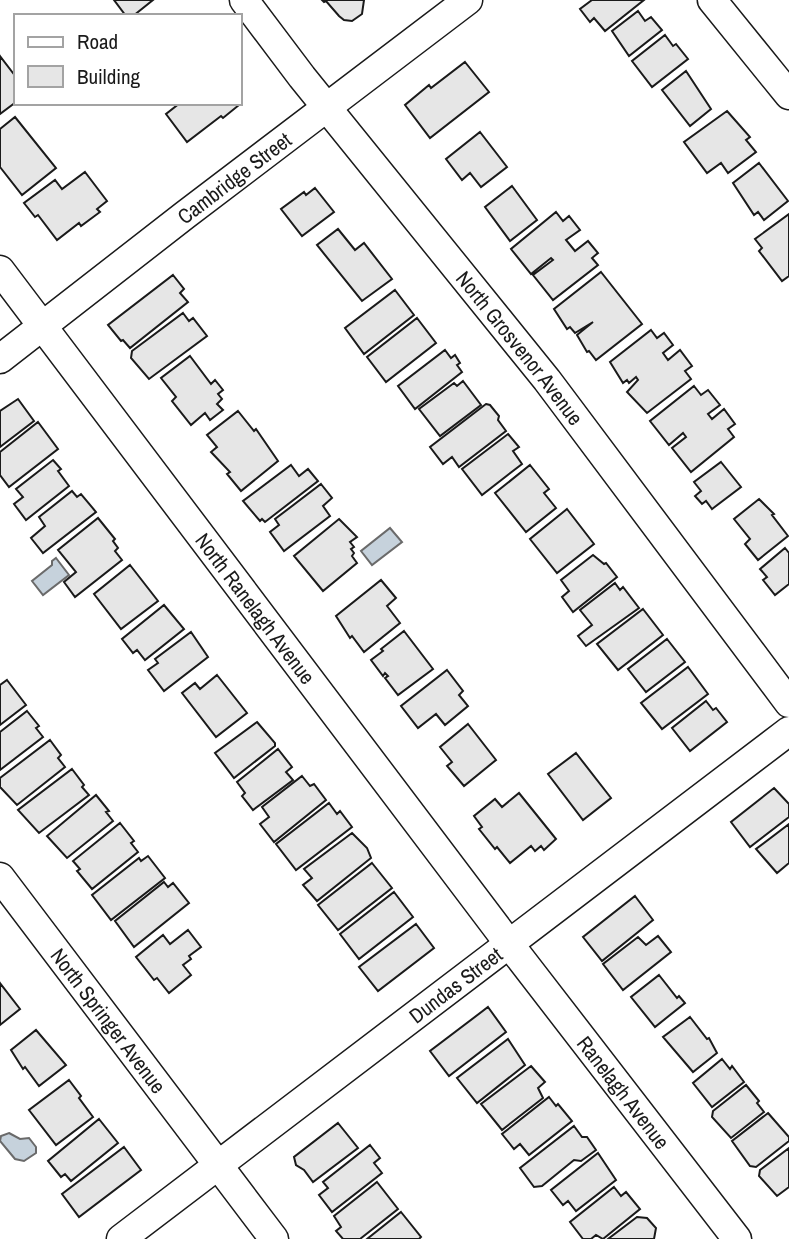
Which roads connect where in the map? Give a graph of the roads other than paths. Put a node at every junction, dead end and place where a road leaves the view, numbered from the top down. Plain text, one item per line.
1 (244, 0) edge
2 (468, 0) edge
3 (712, 0) edge
4 (789, 95) edge
5 (327, 107) junction
6 (0, 270) edge
7 (43, 326) junction
8 (0, 359) edge
9 (789, 703) edge
10 (789, 731) edge
11 (0, 877) edge
12 (510, 945) junction
13 (218, 1165) junction
14 (121, 1239) edge
15 (274, 1239) edge
16 (737, 1239) edge

1 - 5 street, North Grosvenor Avenue
2 - 5 street, Cambridge Street
3 - 4 street
5 - 7 street, Cambridge Street
5 - 9 street, North Grosvenor Avenue
6 - 7 street, North Ranelagh Avenue
7 - 8 street, Cambridge Street
7 - 12 street, North Ranelagh Avenue
10 - 12 street, Dundas Street
11 - 13 street, North Springer Avenue
12 - 13 street, Dundas Street
12 - 16 street, Ranelagh Avenue
13 - 14 street, Dundas Street
13 - 15 street, North Springer Avenue

